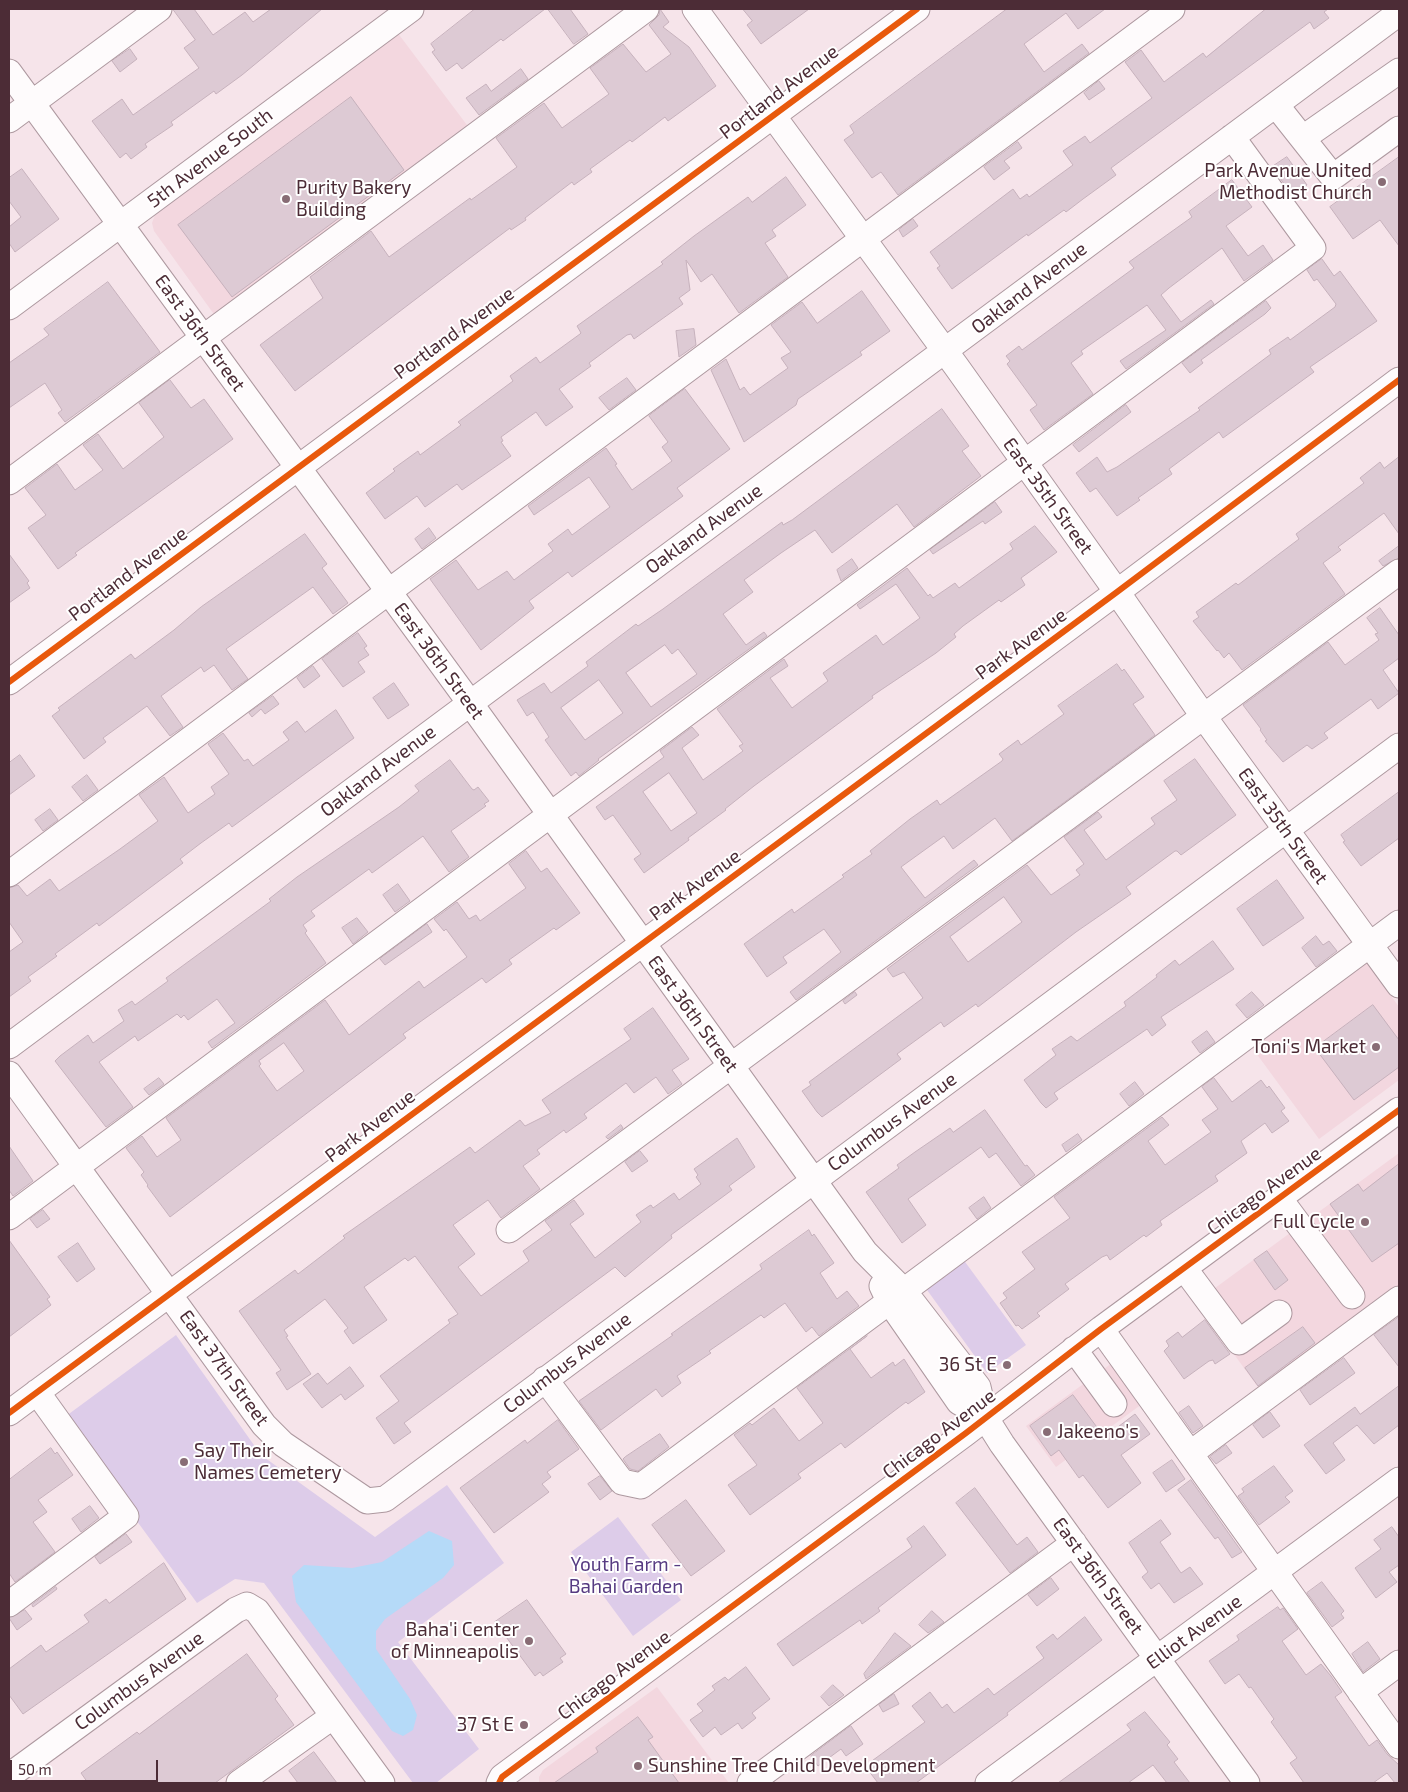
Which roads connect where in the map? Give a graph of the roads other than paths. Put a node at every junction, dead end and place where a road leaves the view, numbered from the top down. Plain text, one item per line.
1 (160, 9) edge
2 (411, 9) edge
3 (646, 9) edge
4 (694, 9) edge
5 (917, 9) edge
6 (1172, 9) edge
7 (1399, 13) edge
8 (1399, 71) edge
9 (9, 72) edge
10 (32, 103) junction
11 (1276, 104) junction
12 (774, 116) junction
13 (9, 120) edge
14 (1399, 129) edge
15 (1232, 137) junction
16 (1303, 138) junction
17 (120, 224) junction
18 (862, 238) junction
19 (9, 307) edge
20 (202, 337) junction
21 (945, 351) junction
22 (1399, 380) edge
23 (1025, 464) junction
24 (298, 466) junction
25 (9, 482) edge
26 (1399, 572) edge
27 (388, 591) junction
28 (1117, 592) junction
29 (9, 682) edge
30 (470, 702) junction
31 (1204, 717) junction
32 (1399, 746) edge
33 (549, 815) junction
34 (1286, 831) junction
35 (9, 874) edge
36 (1399, 923) edge
37 (642, 943) junction
38 (1370, 945) junction
39 (1399, 985) edge
40 (9, 1046) edge
41 (731, 1067) junction
42 (9, 1074) edge
43 (1399, 1110) edge
44 (76, 1167) junction
45 (812, 1180) junction
46 (1279, 1198) junction
47 (9, 1217) edge
48 (509, 1230) dead end
49 (1184, 1268) junction
50 (170, 1293) junction
51 (896, 1295) junction
52 (1352, 1296) dead end
53 (1399, 1299) edge
54 (1279, 1313) dead end
55 (1101, 1329) junction
56 (1074, 1349) junction
57 (545, 1379) junction
58 (37, 1392) junction
59 (1114, 1404) dead end
60 (9, 1413) edge
61 (985, 1418) junction
62 (1191, 1453) junction
63 (1399, 1480) edge
64 (385, 1499) joint
65 (1074, 1543) junction
66 (1275, 1574) junction
67 (9, 1604) edge
68 (1158, 1658) junction
69 (1399, 1663) edge
70 (1360, 1692) junction
71 (332, 1717) junction
72 (1399, 1746) edge
73 (9, 1776) edge
74 (499, 1780) edge
75 (1241, 1781) edge
76 (240, 1783) edge
77 (382, 1783) edge
78 (750, 1783) edge
79 (988, 1783) edge

1 - 10 street
2 - 17 street, 5th Avenue South
3 - 20 street
4 - 12 street, East 35th Street
5 - 12 street, Portland Avenue
6 - 18 street
7 - 11 street, Oakland Avenue
8 - 16 street
9 - 10 street, East 36th Street
10 - 13 street
10 - 17 street, East 36th Street
11 - 15 street, Oakland Avenue
11 - 16 street
12 - 18 street, East 35th Street
12 - 24 street, Portland Avenue
14 - 16 street
15 - 21 street, Oakland Avenue
15 - 23 street
17 - 19 street, 5th Avenue South
17 - 20 street, East 36th Street
18 - 21 street, East 35th Street
18 - 27 street
20 - 24 street, East 36th Street
20 - 25 street
21 - 23 street, East 35th Street
21 - 30 street, Oakland Avenue
22 - 28 street, Park Avenue
23 - 28 street, East 35th Street
23 - 33 street
24 - 27 street, East 36th Street
24 - 29 street, Portland Avenue
26 - 31 street
27 - 30 street, East 36th Street
27 - 35 street
28 - 31 street, East 35th Street
28 - 37 street, Park Avenue
30 - 33 street, East 36th Street
30 - 40 street, Oakland Avenue
31 - 34 street, East 35th Street
31 - 41 street
32 - 34 street, Columbus Avenue
33 - 37 street, East 36th Street
33 - 44 street
34 - 38 street, East 35th Street
34 - 45 street, Columbus Avenue
36 - 38 street
37 - 41 street, East 36th Street
37 - 50 street, Park Avenue
38 - 39 street, East 35th Street
38 - 51 street
41 - 45 street, East 36th Street
41 - 48 street
42 - 44 street, East 37th Street
43 - 46 street, Chicago Avenue
44 - 47 street
44 - 50 street, East 37th Street
45 - 51 street, East 36th Street
45 - 57 street, Columbus Avenue
46 - 49 street, Chicago Avenue
46 - 52 street
49 - 54 street
49 - 55 street, Chicago Avenue
50 - 58 street, Park Avenue
50 - 64 street, East 37th Street
51 - 57 street
51 - 61 street, East 36th Street
53 - 62 street
55 - 56 street, Chicago Avenue
55 - 62 street
56 - 59 street
56 - 61 street, Chicago Avenue
57 - 64 street, Columbus Avenue
58 - 60 street, Park Avenue
58 - 67 street
61 - 65 street, East 36th Street
61 - 74 street, Chicago Avenue
62 - 66 street
63 - 66 street, Elliot Avenue
65 - 68 street, East 36th Street
65 - 78 street
66 - 68 street, Elliot Avenue
66 - 70 street
68 - 75 street, East 36th Street
68 - 79 street, Elliot Avenue
69 - 70 street
70 - 72 street
71 - 73 street, Columbus Avenue
71 - 76 street
71 - 77 street

